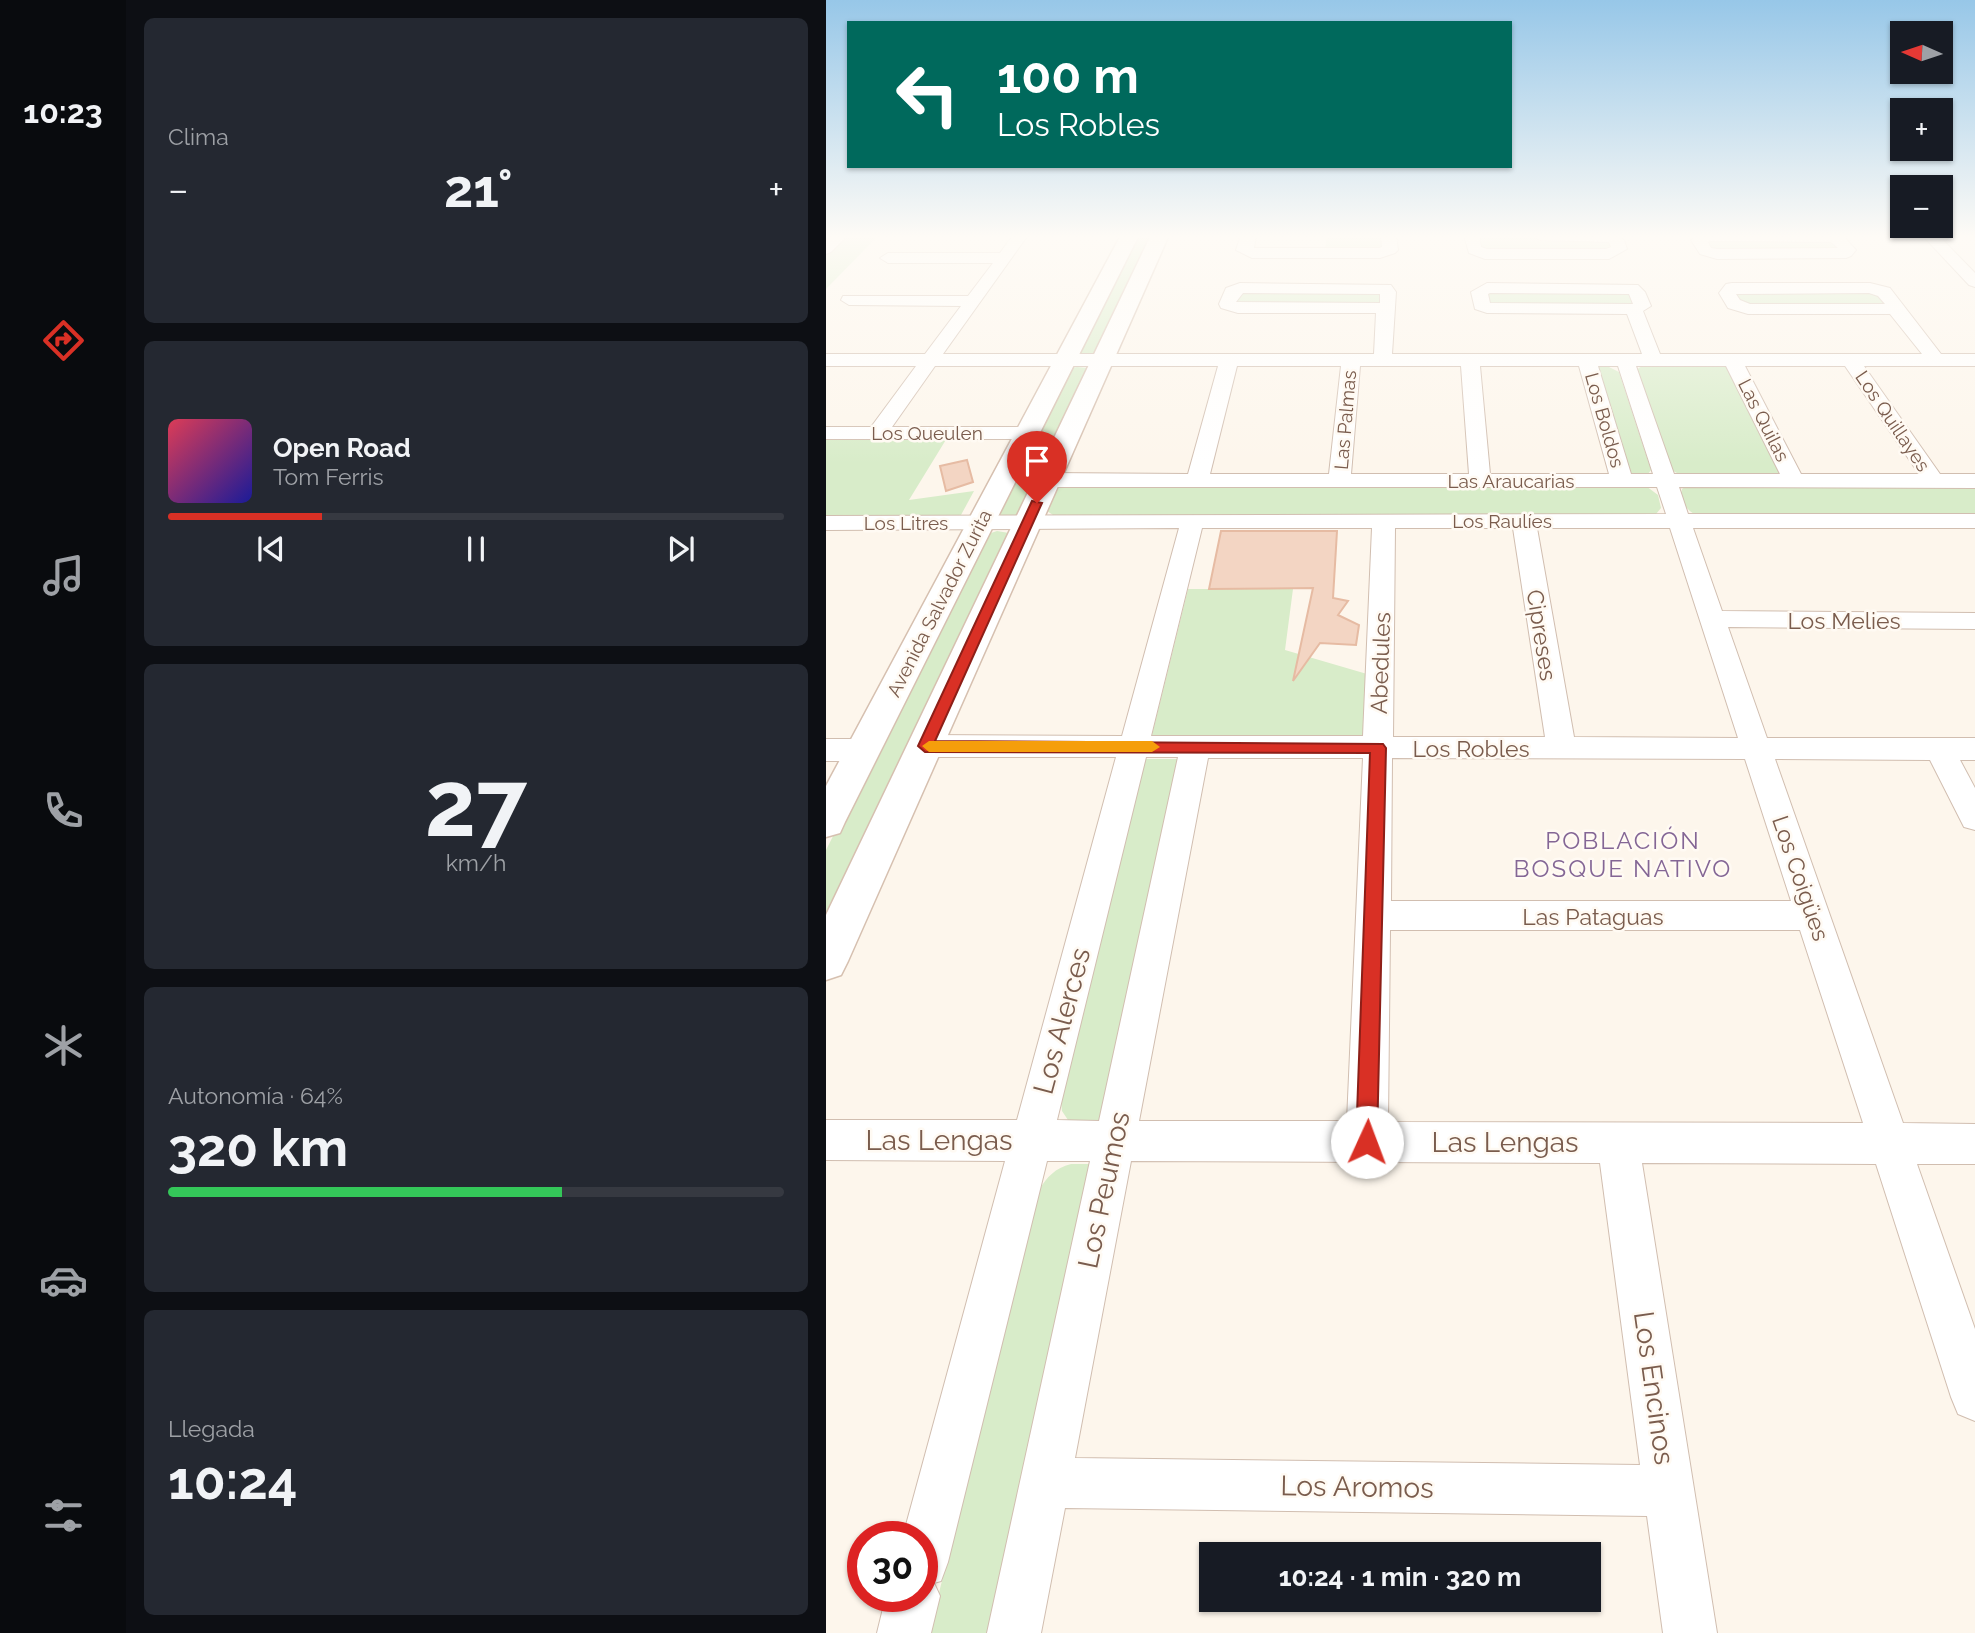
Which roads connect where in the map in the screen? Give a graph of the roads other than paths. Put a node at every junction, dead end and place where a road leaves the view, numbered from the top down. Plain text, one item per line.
1 (966, 311) edge
2 (1091, 311) edge
3 (1125, 311) edge
4 (1385, 311) edge
5 (1634, 311) edge
6 (1897, 311) edge
7 (826, 359) edge
8 (931, 359) junction
9 (1066, 359) junction
10 (1103, 359) junction
11 (1229, 359) junction
12 (1351, 359) junction
13 (1383, 359) junction
14 (1470, 360) junction
15 (1587, 360) junction
16 (1639, 360) junction
17 (1733, 360) junction
18 (1852, 360) junction
19 (1936, 360) junction
20 (1975, 361) edge
21 (826, 433) edge
22 (877, 433) junction
23 (1028, 433) junction
24 (1048, 480) junction
25 (1197, 480) junction
26 (1339, 480) junction
27 (1480, 480) junction
28 (1622, 481) junction
29 (1665, 481) junction
30 (1794, 481) junction
31 (1934, 481) junction
32 (1975, 481) edge
33 (1192, 521) junction
34 (1384, 521) junction
35 (1524, 521) junction
36 (1679, 521) junction
37 (1028, 522) junction
38 (826, 523) edge
39 (981, 523) junction
40 (1972, 526) edge
41 (1712, 618) junction
42 (1975, 621) edge
43 (925, 746) junction
44 (1133, 747) junction
45 (1195, 747) junction
46 (1378, 748) junction
47 (1561, 748) junction
48 (1757, 749) junction
49 (1940, 749) junction
50 (1975, 749) edge
51 (826, 750) edge
52 (863, 750) junction
53 (1975, 818) edge
54 (826, 822) edge
55 (1373, 915) junction
56 (1814, 916) junction
57 (826, 961) edge
58 (826, 1140) edge
59 (1031, 1140) junction
60 (1114, 1141) junction
61 (1367, 1142) junction
62 (1618, 1143) junction
63 (1891, 1143) junction
64 (1975, 1144) edge
65 (1975, 1397) edge
66 (1045, 1483) junction
67 (1670, 1491) junction
68 (933, 1521) edge
69 (909, 1612) edge
70 (904, 1633) edge
71 (1014, 1633) edge
72 (1690, 1633) edge

1 - 8 street
2 - 9 main road, Avenida Salvador Zurita
3 - 10 main road, Avenida Salvador Zurita
4 - 13 street
5 - 16 street, Los Coigües
6 - 19 street
7 - 8 street
8 - 9 street
8 - 22 street
9 - 10 street
9 - 23 main road, Avenida Salvador Zurita
10 - 11 street
10 - 24 main road, Avenida Salvador Zurita
11 - 12 street
11 - 25 street
12 - 13 street
12 - 26 street, Las Palmas
13 - 14 street
14 - 15 street
14 - 27 street
15 - 16 street
15 - 28 street, Los Boldos
16 - 17 street
16 - 29 street, Los Coigües
17 - 18 street
17 - 30 street, Las Quilas
18 - 19 street
18 - 31 street, Los Quillayes
19 - 20 street
21 - 22 street, Los Queulen
22 - 23 street, Los Queulen
23 - 39 main road, Avenida Salvador Zurita
24 - 25 street, Las Araucarias
24 - 37 main road, Avenida Salvador Zurita
25 - 26 street, Las Araucarias
26 - 27 street, Las Araucarias
27 - 28 street, Las Araucarias
28 - 29 street, Las Araucarias
29 - 30 street, Las Araucarias
29 - 36 street, Los Coigües
30 - 31 street, Las Araucarias
31 - 32 street, Las Araucarias
33 - 34 street, Los Raulíes
33 - 37 street, Los Raulíes
33 - 44 street, Los Alerces
34 - 35 street, Los Raulíes
34 - 46 street, Abedules
35 - 36 street, Los Raulíes
35 - 47 street, Cipreses
36 - 40 street, Los Raulíes
36 - 41 street, Los Coigües
37 - 39 street, Los Litres
37 - 43 main road, Avenida Salvador Zurita
38 - 39 street, Los Litres
39 - 52 main road, Avenida Salvador Zurita
41 - 42 street, Los Melies
41 - 48 street, Los Coigües
43 - 44 street, Los Robles
43 - 57 main road, Avenida Salvador Zurita
44 - 45 street, Los Robles
44 - 59 street, Los Alerces
45 - 46 street, Los Robles
45 - 60 street, Los Peumos
46 - 47 street, Los Robles
46 - 55 street, Abedules
47 - 48 street, Los Robles
48 - 49 street, Los Robles
48 - 56 street, Los Coigües
49 - 50 street, Los Robles
49 - 53 street
51 - 52 street
52 - 54 main road, Avenida Salvador Zurita
55 - 56 street, Las Pataguas
55 - 61 street, Abedules
56 - 63 street, Los Coigües
58 - 59 street, Las Lengas
59 - 60 street, Las Lengas
59 - 68 street, Los Alerces
60 - 61 street, Las Lengas
60 - 66 street, Los Peumos
61 - 62 street, Las Lengas
62 - 63 street, Las Lengas
62 - 67 street, Los Encinos
63 - 64 street, Las Lengas
63 - 65 street, Los Coigües
66 - 67 street, Los Aromos
66 - 71 street, Los Peumos
67 - 72 street, Los Encinos
69 - 70 street

